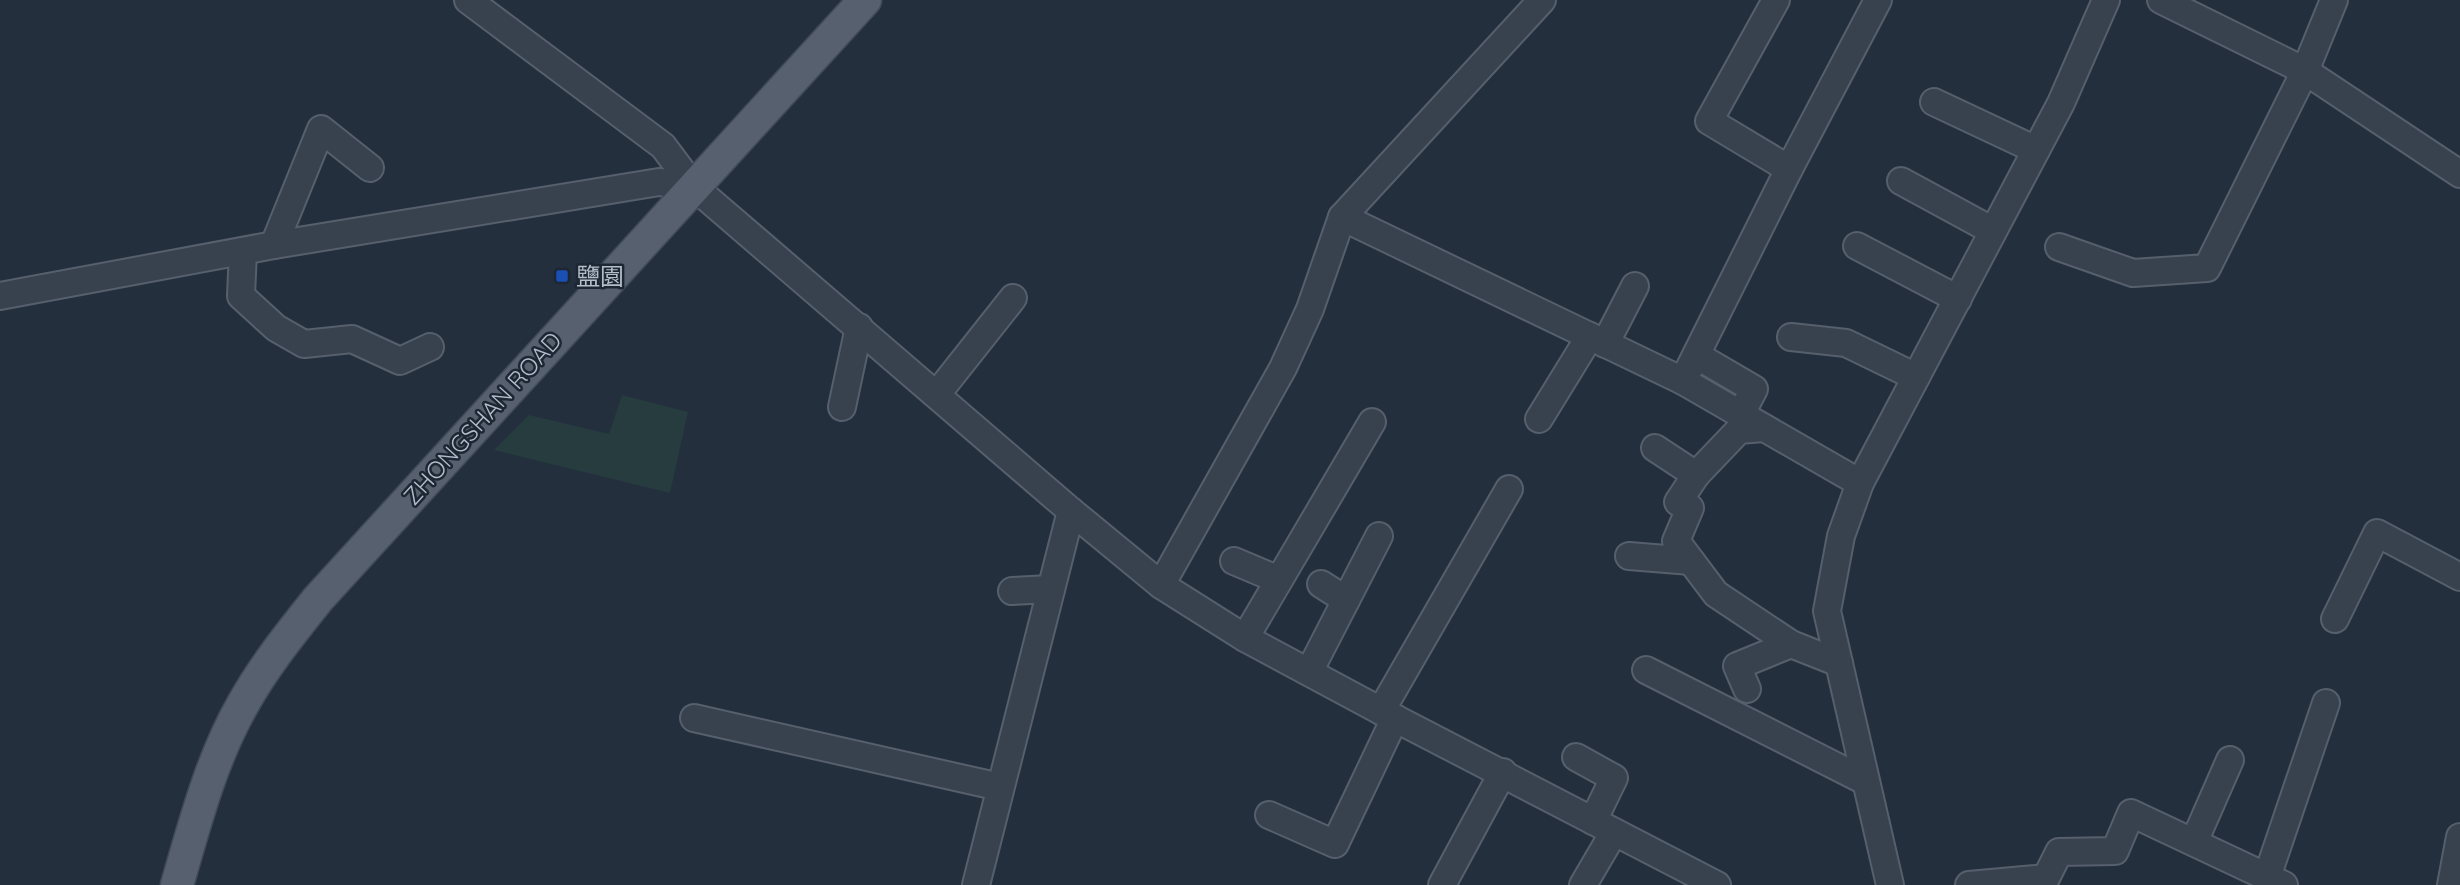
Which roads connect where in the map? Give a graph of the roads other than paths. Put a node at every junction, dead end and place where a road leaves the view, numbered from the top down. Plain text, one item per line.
1 (468, 0) edge
2 (865, 0) edge
3 (1542, 0) edge
4 (1776, 0) edge
5 (1878, 0) edge
6 (2106, 0) edge
7 (2161, 0) edge
8 (2334, 0) edge
9 (2305, 72) junction
10 (1934, 103) dead end
11 (2036, 150) junction
12 (370, 168) dead end
13 (1789, 169) junction
14 (2460, 174) edge
15 (1901, 181) dead end
16 (693, 186) junction
17 (1342, 217) junction
18 (1993, 231) junction
19 (274, 246) junction
20 (1857, 246) dead end
21 (2059, 247) dead end
22 (243, 251) junction
23 (1635, 286) dead end
24 (0, 296) edge
25 (1013, 298) dead end
26 (1958, 299) junction
27 (859, 327) junction
28 (1791, 337) dead end
29 (1598, 340) junction
30 (430, 347) dead end
31 (1706, 361) dead end
32 (1916, 377) junction
33 (1683, 381) junction
34 (936, 394) junction
35 (842, 407) dead end
36 (1741, 414) junction
37 (1539, 419) dead end
38 (1373, 422) dead end
39 (1764, 428) junction
40 (1654, 448) dead end
41 (1696, 475) junction
42 (1860, 483) junction
43 (1509, 489) dead end
44 (1071, 510) junction
45 (1379, 536) dead end
46 (1629, 556) dead end
47 (1234, 561) dead end
48 (1691, 561) junction
49 (2460, 577) edge
50 (1279, 580) junction
51 (1321, 584) dead end
52 (1161, 585) junction
53 (1051, 589) junction
54 (1012, 592) dead end
55 (1346, 600) junction
56 (2335, 619) dead end
57 (1245, 638) junction
58 (1791, 644) junction
59 (1839, 663) junction
60 (1646, 670) dead end
61 (1309, 672) junction
62 (1747, 689) dead end
63 (2326, 703) dead end
64 (1388, 714) junction
65 (694, 718) dead end
66 (1576, 757) dead end
67 (2230, 760) dead end
68 (1503, 772) junction
69 (1865, 781) junction
70 (1000, 787) junction
71 (1269, 815) dead end
72 (1604, 826) junction
73 (2460, 837) edge
74 (2194, 842) junction
75 (2276, 881) edge
76 (2048, 882) edge
77 (1707, 883) edge
78 (177, 885) edge
79 (976, 885) edge
80 (1442, 885) edge
81 (1583, 885) edge
82 (1890, 885) edge
83 (1969, 885) edge
84 (2451, 885) edge

1 - 16 street
2 - 16 main road, ZHONGSHAN ROAD
3 - 17 street
4 - 13 street
5 - 13 street
6 - 11 street
7 - 9 street
8 - 9 street
9 - 14 street
9 - 21 street
10 - 11 street
11 - 18 street
12 - 19 street
13 - 33 street
15 - 18 street
16 - 19 street
16 - 27 street
16 - 78 main road, ZHONGSHAN ROAD
17 - 29 street
17 - 52 street
18 - 26 street
19 - 22 street
20 - 26 street
22 - 24 street
22 - 30 street
23 - 29 street
25 - 34 street
26 - 32 street
27 - 34 street
27 - 35 street
28 - 32 street
29 - 33 street
29 - 37 street
31 - 36 street
32 - 42 street
33 - 36 street
34 - 44 street
36 - 39 street
38 - 50 street
39 - 41 street
39 - 42 street
40 - 41 street
41 - 48 street
42 - 59 street
43 - 64 street
44 - 52 street
44 - 53 street
45 - 55 street
46 - 48 street
47 - 50 street
48 - 58 street
49 - 56 street
50 - 57 street
51 - 55 street
52 - 57 street
53 - 54 street
53 - 70 street
55 - 61 street
57 - 61 street
58 - 59 street
58 - 62 street
59 - 69 street
60 - 69 street
61 - 64 street
63 - 75 street
64 - 68 street
64 - 71 street
65 - 70 street
66 - 72 street
67 - 74 street
68 - 72 street
68 - 80 street
69 - 82 street
70 - 79 street
72 - 77 street
72 - 81 street
73 - 84 street
74 - 75 street
74 - 76 street
76 - 83 street

